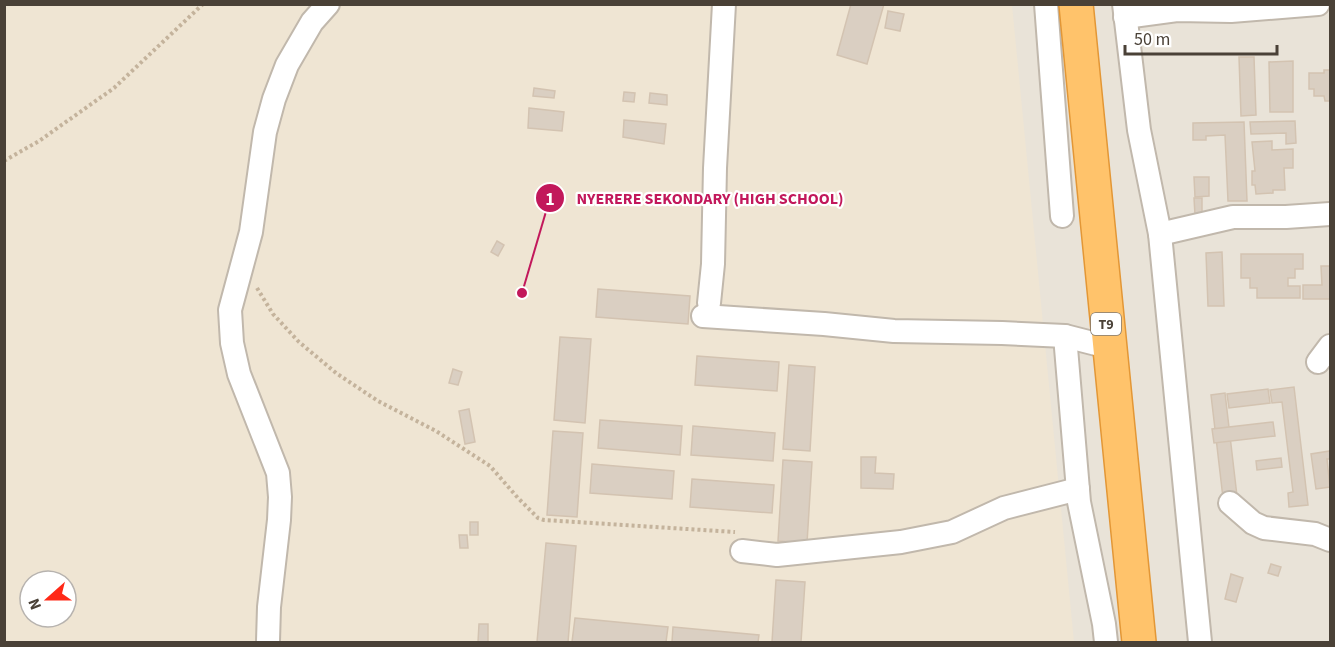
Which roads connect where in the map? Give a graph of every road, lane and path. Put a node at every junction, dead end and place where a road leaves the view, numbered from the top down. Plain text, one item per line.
1 (203, 4) edge
2 (328, 4) edge
3 (724, 4) edge
4 (1046, 4) edge
5 (1076, 4) edge
6 (1312, 5) edge
7 (1125, 10) edge
8 (4, 161) edge
9 (1330, 214) edge
10 (1062, 216) dead end
11 (1160, 234) junction
12 (242, 264) junction
13 (1065, 336) junction
14 (1108, 347) junction
15 (1078, 489) junction
16 (1230, 503) dead end
17 (1330, 540) edge
18 (742, 542) joint
19 (268, 641) edge
20 (1106, 642) edge
21 (1139, 642) edge
22 (1200, 642) edge

1 - 8 path
2 - 12 street
3 - 13 street
4 - 10 street
5 - 14 highway, T9
6 - 7 street
7 - 11 street
9 - 11 street
11 - 22 street
12 - 18 path
12 - 19 street
13 - 14 street
13 - 15 street
14 - 21 highway, T9
15 - 18 street
15 - 20 street
16 - 17 street

